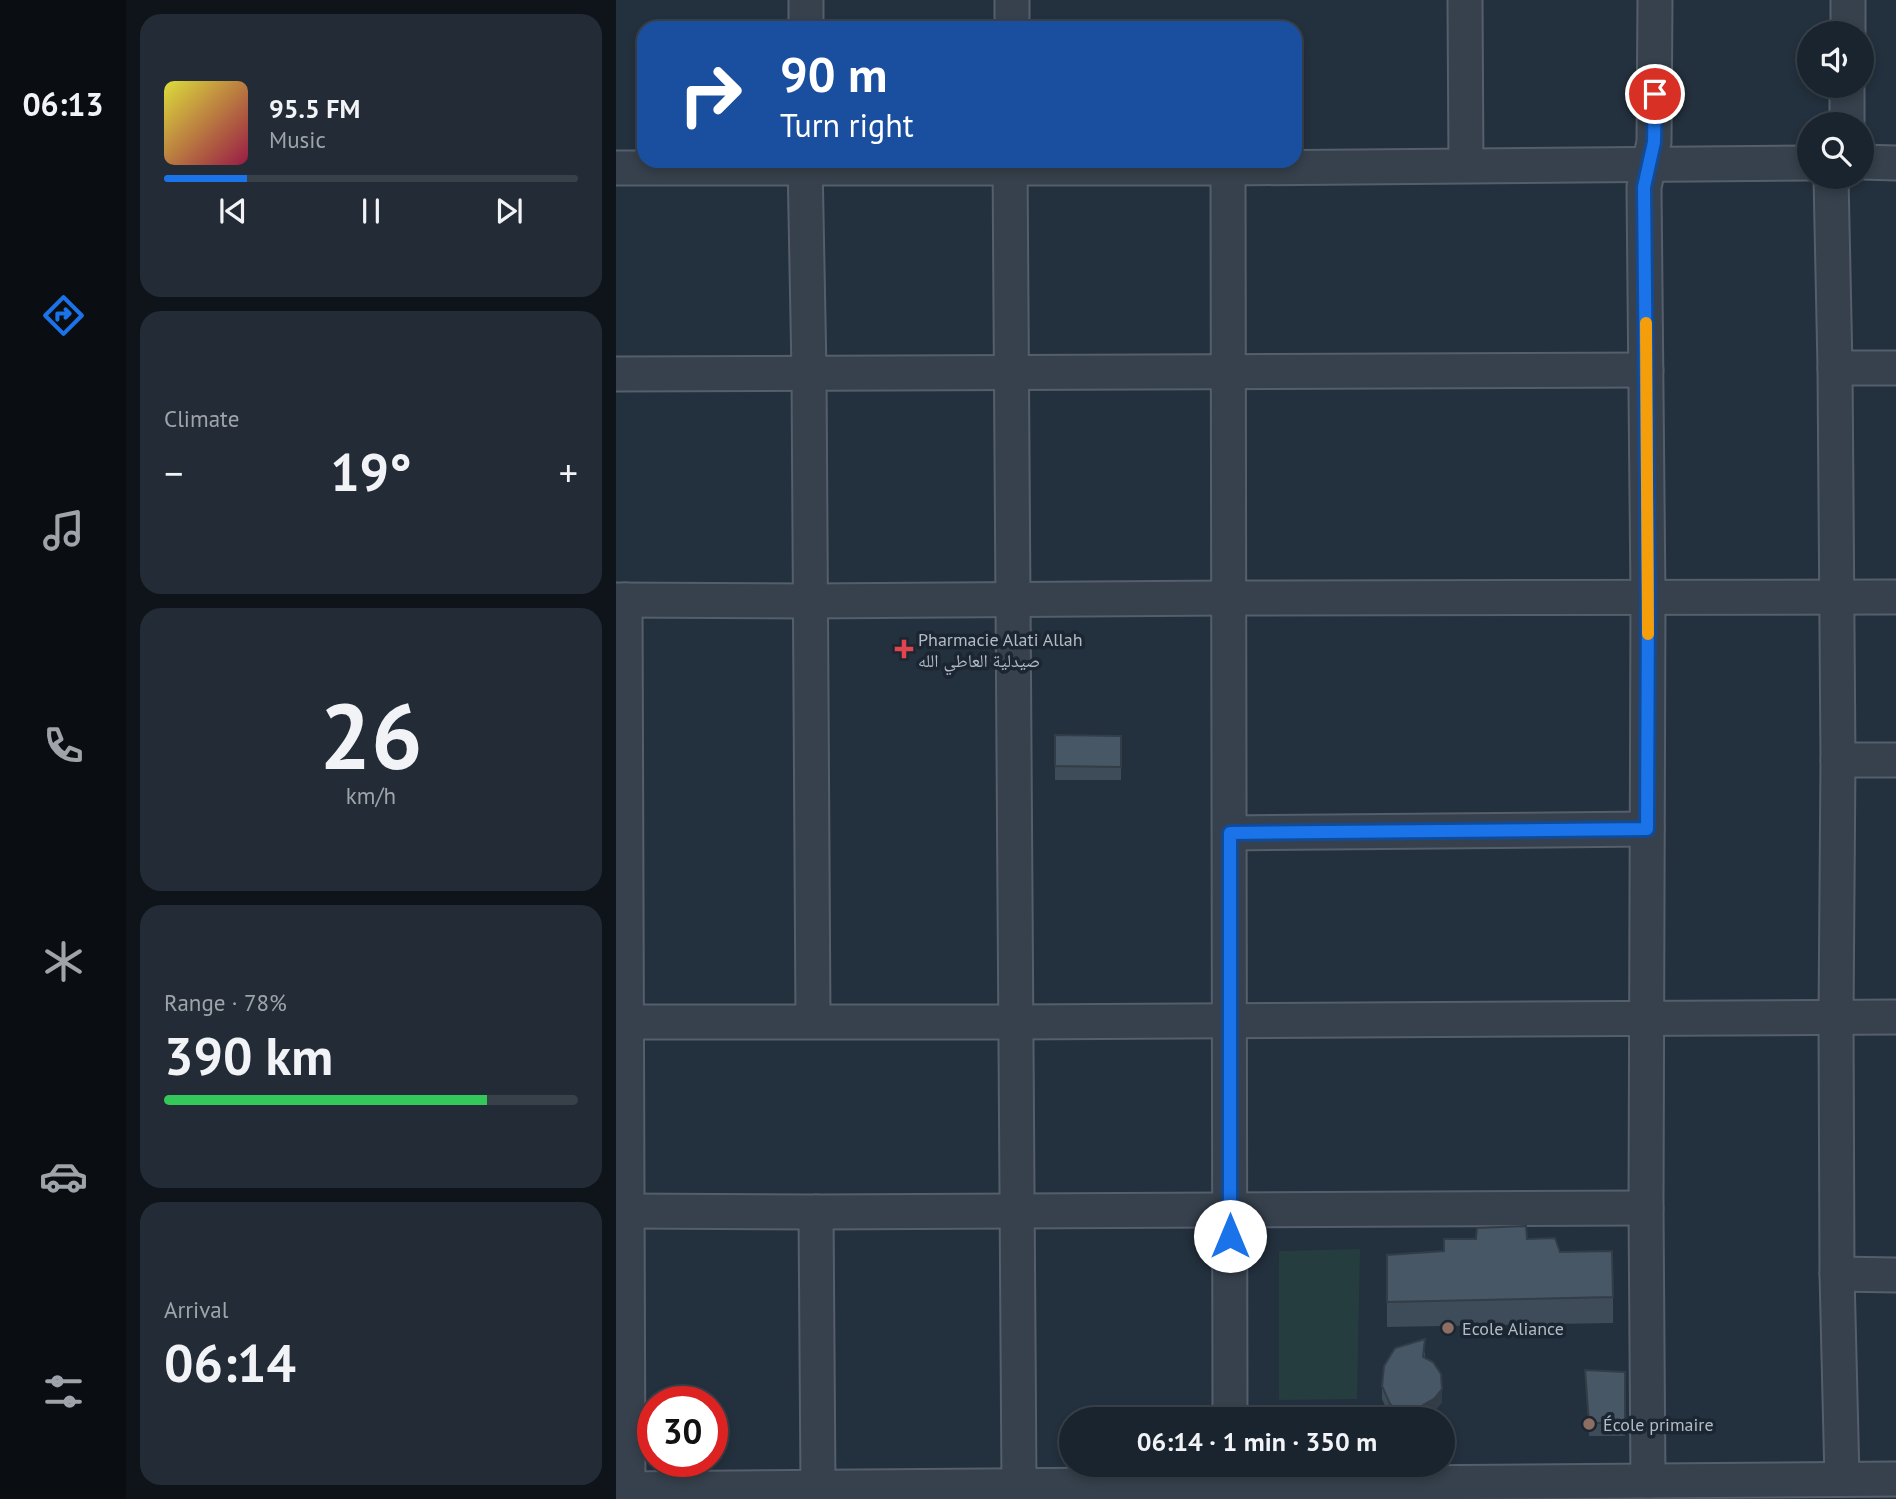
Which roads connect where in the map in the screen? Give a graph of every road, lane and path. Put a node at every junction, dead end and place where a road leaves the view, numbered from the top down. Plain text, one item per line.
1 (806, 0) edge
2 (1012, 0) edge
3 (1465, 0) edge
4 (1655, 0) edge
5 (1848, 0) edge
6 (806, 21) edge
7 (1012, 21) edge
8 (1847, 21) edge
9 (1874, 162) edge
10 (1797, 163) edge
11 (1896, 163) edge
12 (1466, 165) junction
13 (1648, 165) junction
14 (1302, 167) edge
15 (616, 168) edge
16 (637, 168) edge
17 (805, 168) edge
18 (1010, 168) edge
19 (1228, 168) edge
20 (1831, 189) edge
21 (1835, 368) junction
22 (1896, 368) edge
23 (1646, 370) junction
24 (1228, 371) junction
25 (809, 372) junction
26 (1011, 373) junction
27 (616, 374) edge
28 (1836, 597) junction
29 (1896, 597) edge
30 (1228, 598) junction
31 (1648, 598) junction
32 (620, 600) edge
33 (1013, 600) junction
34 (809, 601) junction
35 (1838, 760) junction
36 (1896, 760) edge
37 (1647, 829) junction
38 (1230, 833) junction
39 (1896, 1017) edge
40 (1647, 1018) junction
41 (1836, 1018) junction
42 (1230, 1020) junction
43 (813, 1021) junction
44 (621, 1022) edge
45 (1016, 1022) junction
46 (1646, 1208) junction
47 (1229, 1210) junction
48 (627, 1211) junction
49 (816, 1212) junction
50 (1017, 1212) junction
51 (1837, 1274) junction
52 (1896, 1275) edge
53 (1230, 1407) edge
54 (1189, 1477) edge
55 (1370, 1477) edge
56 (1896, 1479) edge
57 (1648, 1481) junction
58 (1019, 1485) junction
59 (818, 1486) junction
60 (1846, 1486) edge
61 (622, 1489) edge
62 (981, 1492) edge

1 - 6 street
2 - 7 street
3 - 12 street
4 - 13 street
5 - 8 street
9 - 11 street
10 - 13 street
12 - 13 street
12 - 14 street
13 - 23 street
15 - 16 street
17 - 25 street
18 - 26 street
19 - 24 street
20 - 21 street
21 - 22 street
21 - 28 street
23 - 24 street
23 - 31 street
24 - 26 street
24 - 30 street
25 - 26 street
25 - 27 street
25 - 34 street
26 - 33 street
28 - 29 street
28 - 31 street
28 - 35 street
30 - 31 street
30 - 33 street
30 - 38 street
31 - 37 street
32 - 34 street
32 - 44 street
33 - 34 street
33 - 45 street
34 - 43 street
35 - 36 street
35 - 41 street
37 - 38 street
37 - 40 street
38 - 42 street
39 - 41 street
40 - 41 street
40 - 42 street
40 - 46 street
41 - 51 street
42 - 45 street
42 - 47 street
43 - 44 street
43 - 45 street
44 - 48 street
45 - 50 street
46 - 47 street
46 - 57 street
47 - 50 street
47 - 53 street
48 - 49 street
48 - 61 street
49 - 50 street
49 - 59 street
50 - 58 street
51 - 52 street
51 - 60 street
54 - 58 street
55 - 57 street
56 - 60 street
57 - 60 street
58 - 62 street
59 - 61 street
59 - 62 street

